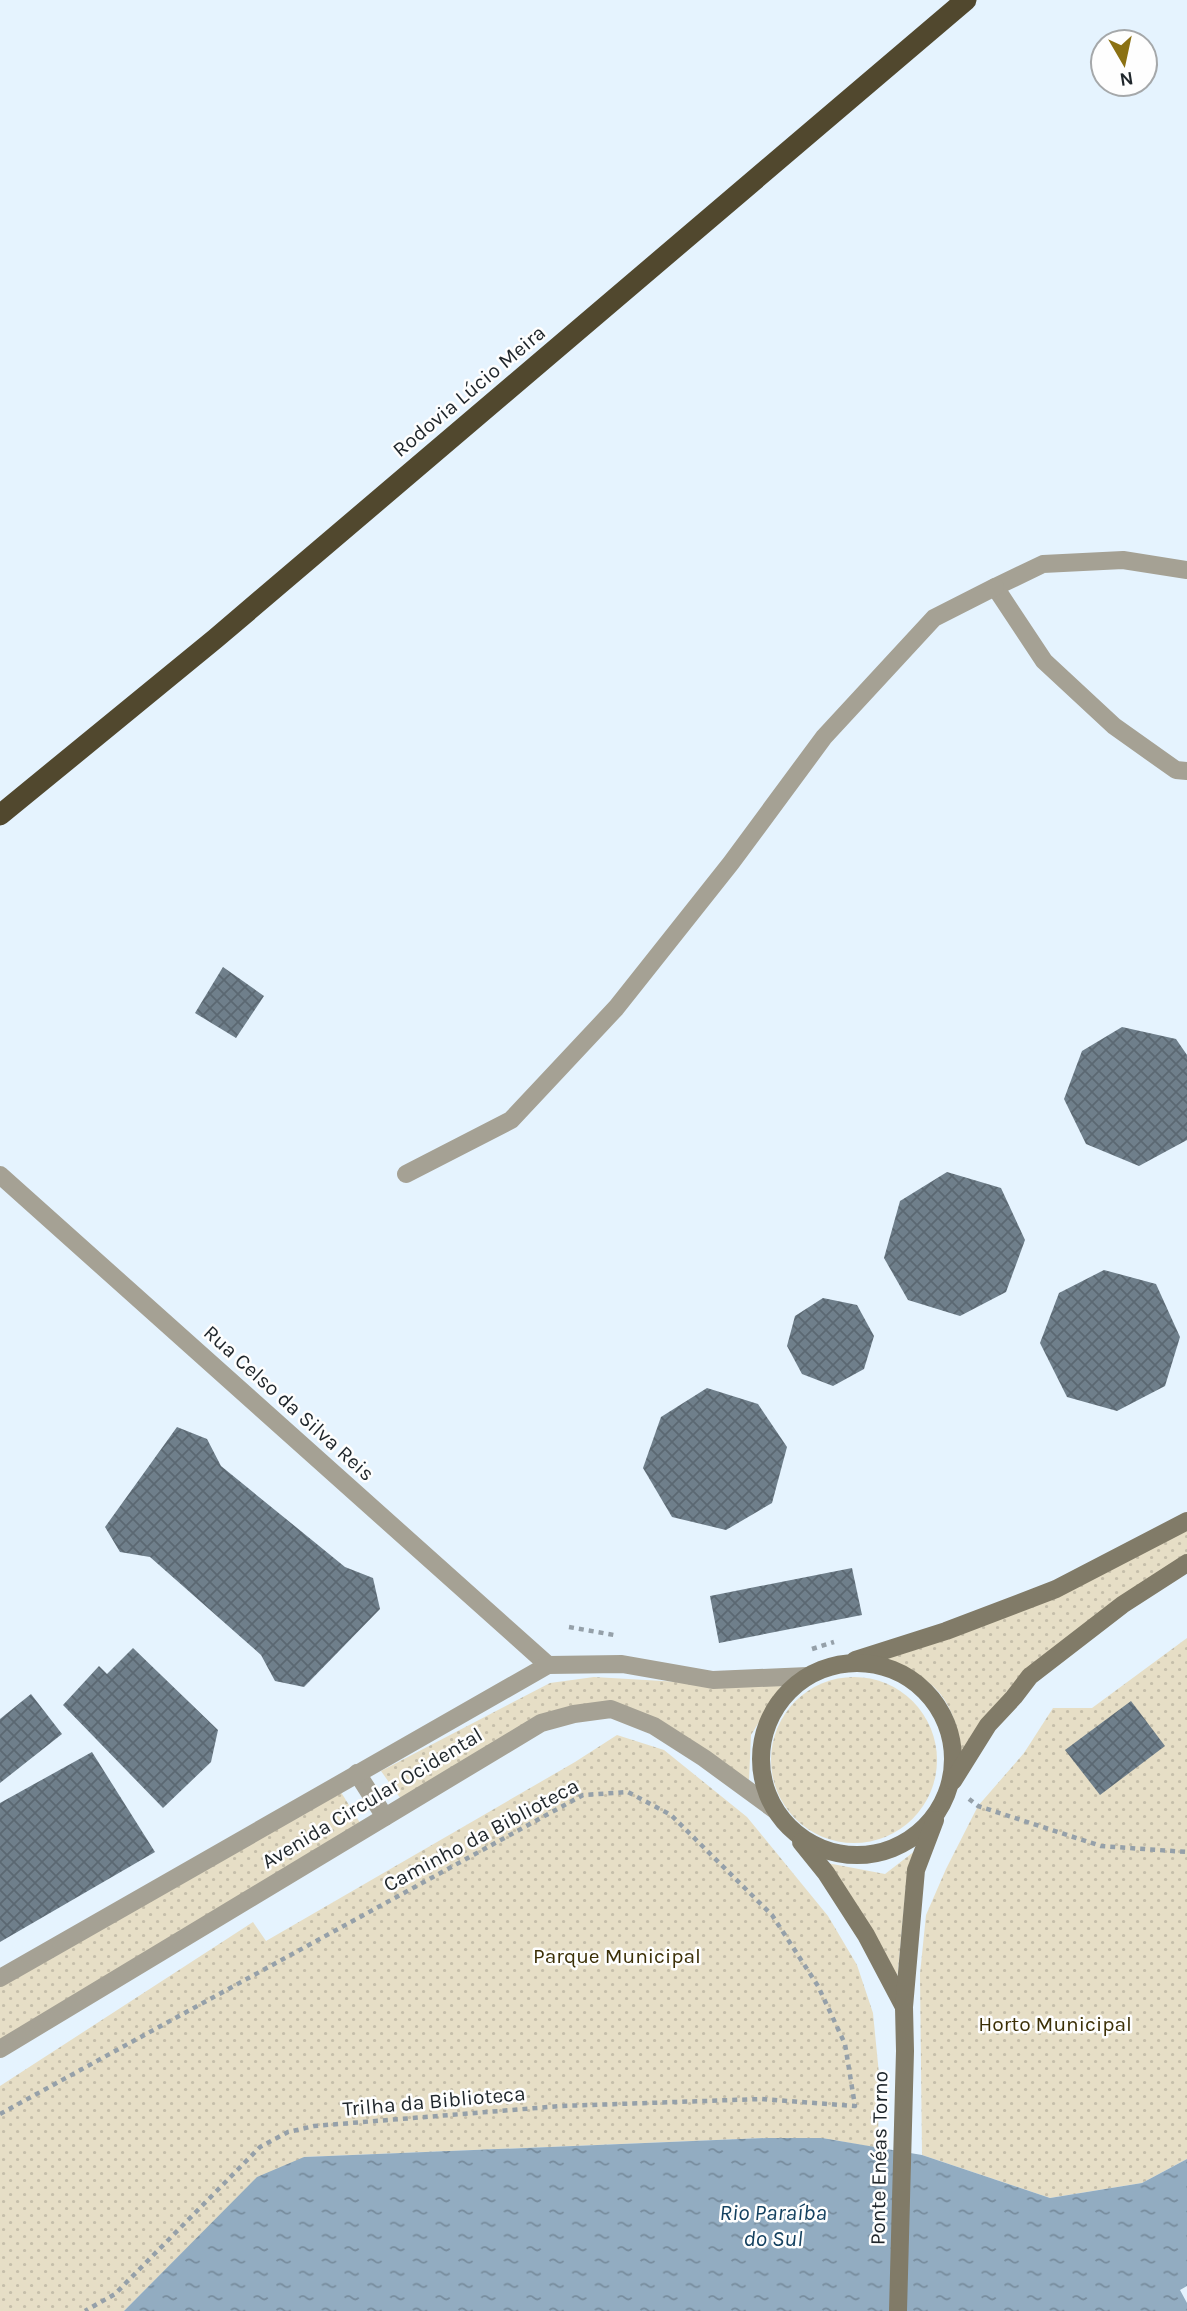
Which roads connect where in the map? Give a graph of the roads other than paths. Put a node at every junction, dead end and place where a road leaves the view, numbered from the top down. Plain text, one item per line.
1 (966, 0) edge
2 (1187, 570) edge
3 (995, 587) junction
4 (1187, 771) edge
5 (0, 815) edge
6 (406, 1174) dead end
7 (0, 1175) edge
8 (1187, 1521) edge
9 (1187, 1563) edge
10 (548, 1665) junction
11 (840, 1665) junction
12 (808, 1676) junction
13 (357, 1773) junction
14 (951, 1784) junction
15 (775, 1810) junction
16 (938, 1813) junction
17 (385, 1817) junction
18 (795, 1834) junction
19 (0, 1978) edge
20 (904, 2007) junction
21 (0, 2049) edge
22 (898, 2311) edge

1 - 5 highway, Rodovia Lúcio Meira
2 - 3 street
3 - 4 street
3 - 6 street
7 - 10 street, Rua Celso da Silva Reis
8 - 11 street
9 - 14 street
10 - 12 street, Avenida Circular Ocidental
10 - 13 street, Avenida Circular Ocidental
11 - 12 street
11 - 14 street
12 - 15 street
13 - 17 street
13 - 19 street, Avenida Circular Ocidental
14 - 16 street
15 - 17 street, Avenida Circular Ocidental
15 - 18 street
16 - 18 street
16 - 20 street, Ponte Enéas Torno
17 - 21 street, Avenida Circular Ocidental
18 - 20 street
20 - 22 street, Ponte Enéas Torno

